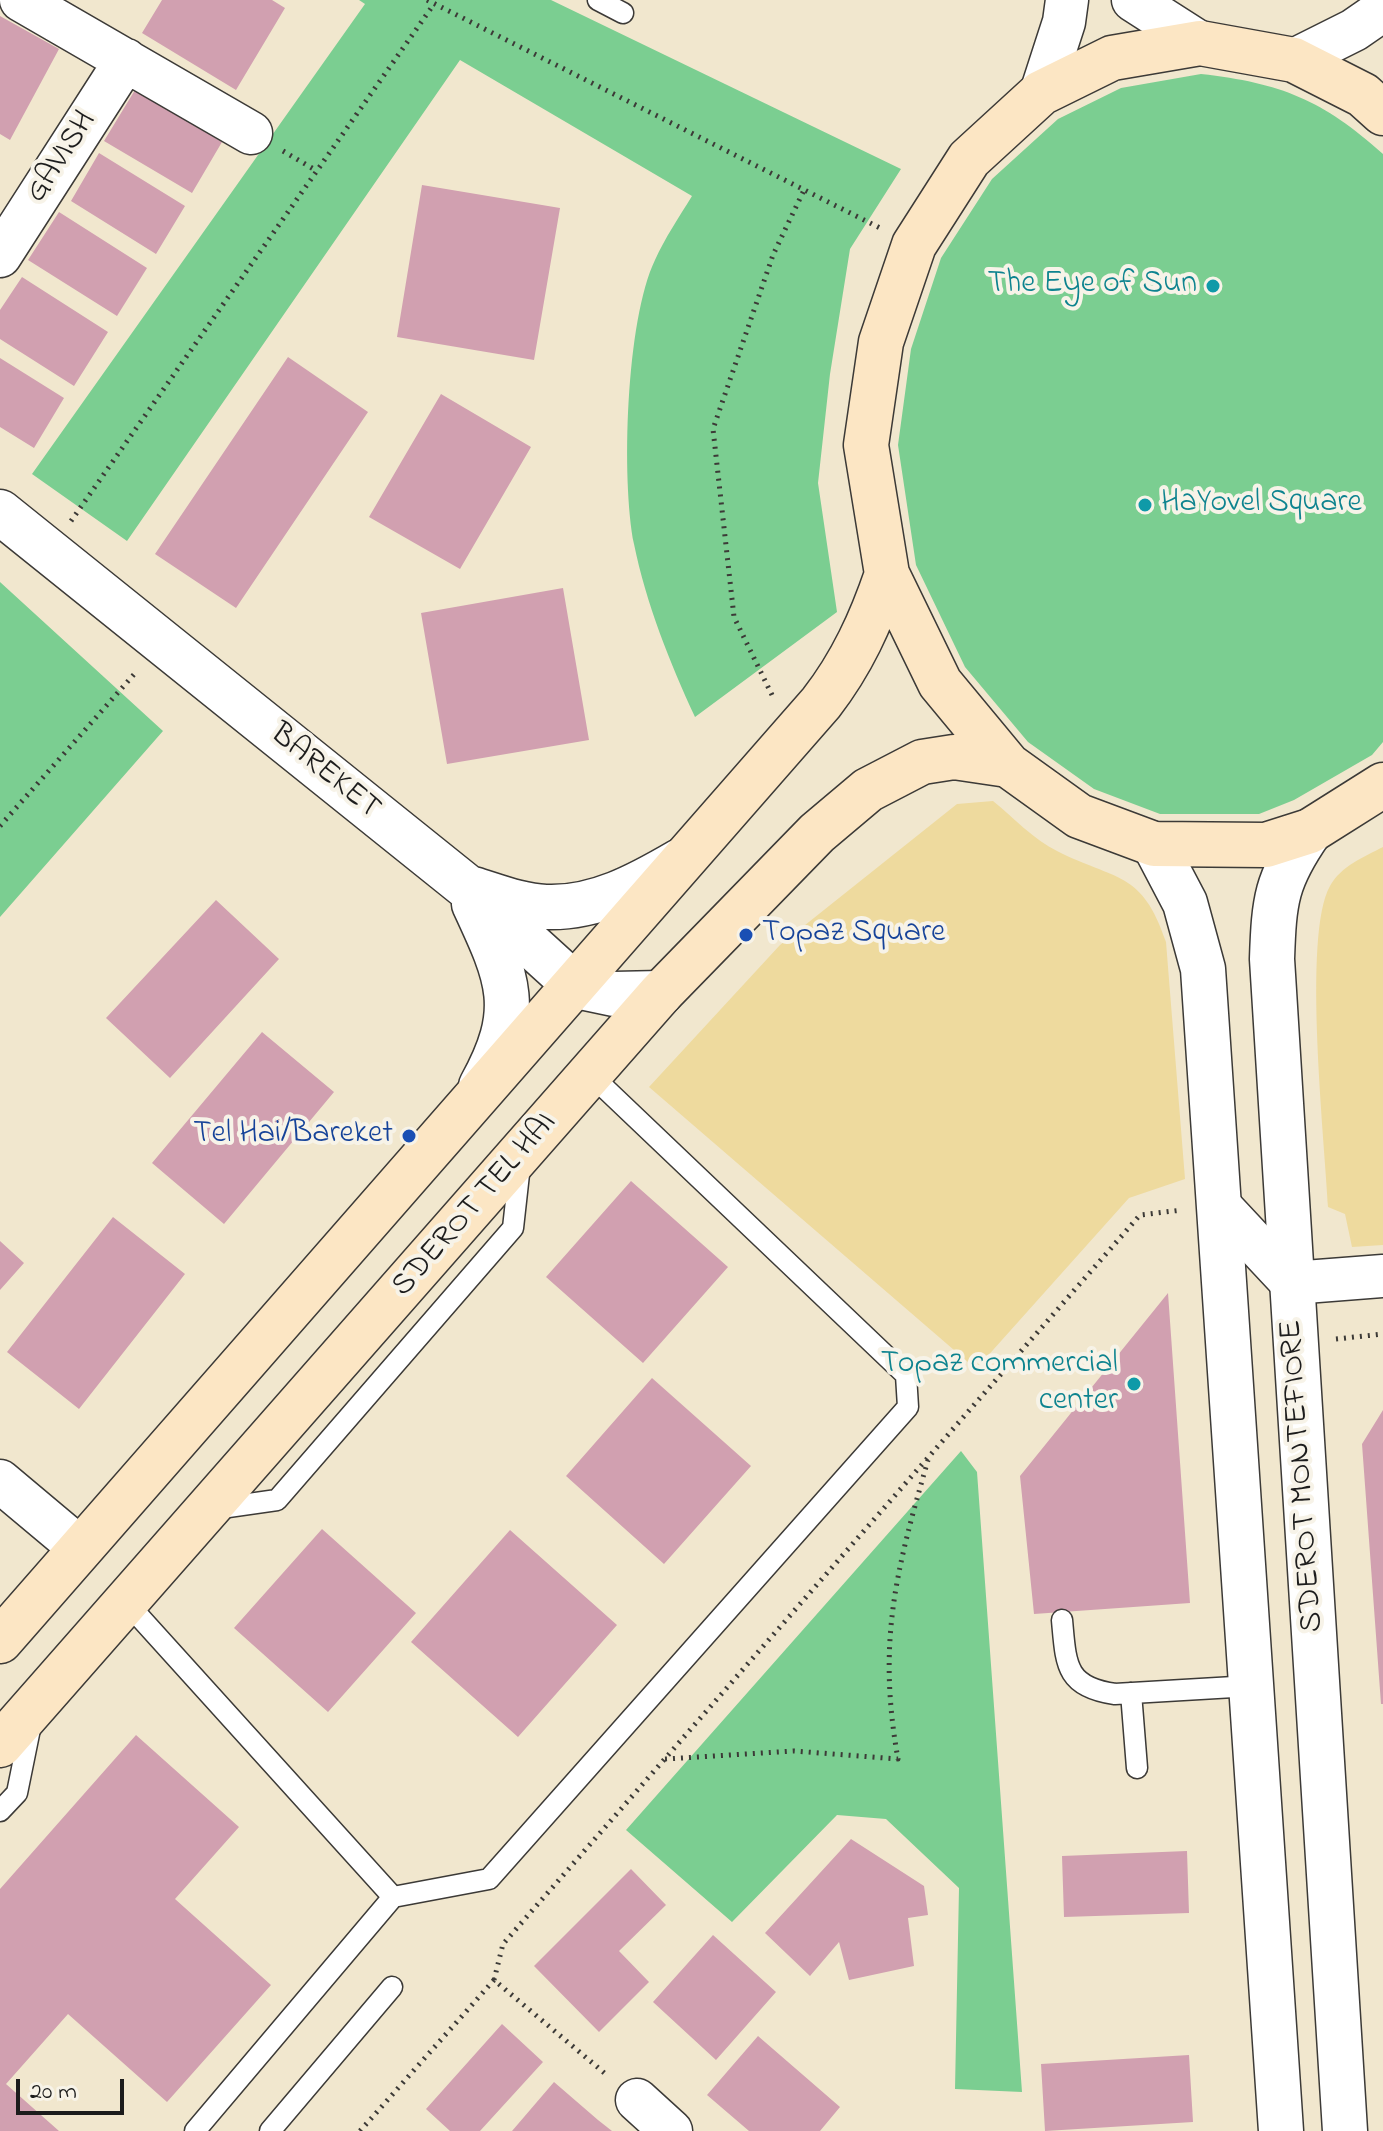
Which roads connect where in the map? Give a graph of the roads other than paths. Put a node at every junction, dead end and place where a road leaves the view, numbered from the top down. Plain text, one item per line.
1 (21, 0) edge
2 (598, 0) edge
3 (1067, 0) edge
4 (1133, 0) edge
5 (1383, 10) edge
6 (623, 13) dead end
7 (1200, 43) junction
8 (126, 60) junction
9 (1294, 60) junction
10 (1041, 93) junction
11 (1383, 113) edge
12 (251, 133) dead end
13 (0, 256) edge
14 (0, 512) edge
15 (887, 574) junction
16 (1008, 765) junction
17 (1383, 785) edge
18 (1310, 831) junction
19 (1154, 844) junction
20 (691, 854) junction
21 (467, 887) junction
22 (576, 986) junction
23 (661, 993) junction
24 (591, 1075) junction
25 (469, 1108) junction
26 (1220, 1206) junction
27 (1383, 1276) edge
28 (1292, 1283) junction
29 (0, 1481) edge
30 (81, 1549) junction
31 (127, 1603) junction
32 (1062, 1620) dead end
33 (0, 1641) edge
34 (1251, 1686) junction
35 (1131, 1693) junction
36 (35, 1706) junction
37 (0, 1745) edge
38 (1137, 1768) dead end
39 (0, 1811) edge
40 (393, 1897) junction
41 (392, 1987) dead end
42 (637, 2100) road end
43 (195, 2131) edge
44 (270, 2131) edge
45 (671, 2131) edge
46 (1281, 2131) edge
47 (1345, 2131) edge

1 - 8 street
2 - 6 lane
3 - 10 street
4 - 7 street
5 - 9 street
7 - 9 main road
7 - 10 main road
8 - 12 street
8 - 13 street, GAVISH
9 - 11 main road
10 - 15 main road
14 - 21 street, BAREKET
15 - 16 main road
15 - 20 main road
16 - 19 main road
16 - 23 main road, SDEROT TEL HAI
17 - 18 main road
18 - 19 main road
18 - 28 street, SDEROT MONTEFIORE
19 - 26 street, SDEROT MONTEFIORE
20 - 21 street
20 - 22 main road
21 - 22 street, BAREKET
21 - 25 street
22 - 23 street
22 - 25 main road
23 - 24 main road, SDEROT TEL HAI
24 - 31 main road, SDEROT TEL HAI
24 - 40 lane
25 - 30 main road
26 - 28 street
26 - 34 street, SDEROT MONTEFIORE
27 - 28 street
28 - 47 street, SDEROT MONTEFIORE
29 - 30 street
30 - 33 main road
31 - 36 main road, SDEROT TEL HAI
31 - 40 lane
32 - 35 lane
34 - 35 lane
34 - 46 street, SDEROT MONTEFIORE
35 - 38 lane
36 - 37 main road, SDEROT TEL HAI
36 - 39 lane
40 - 43 lane
41 - 44 lane
42 - 45 street

